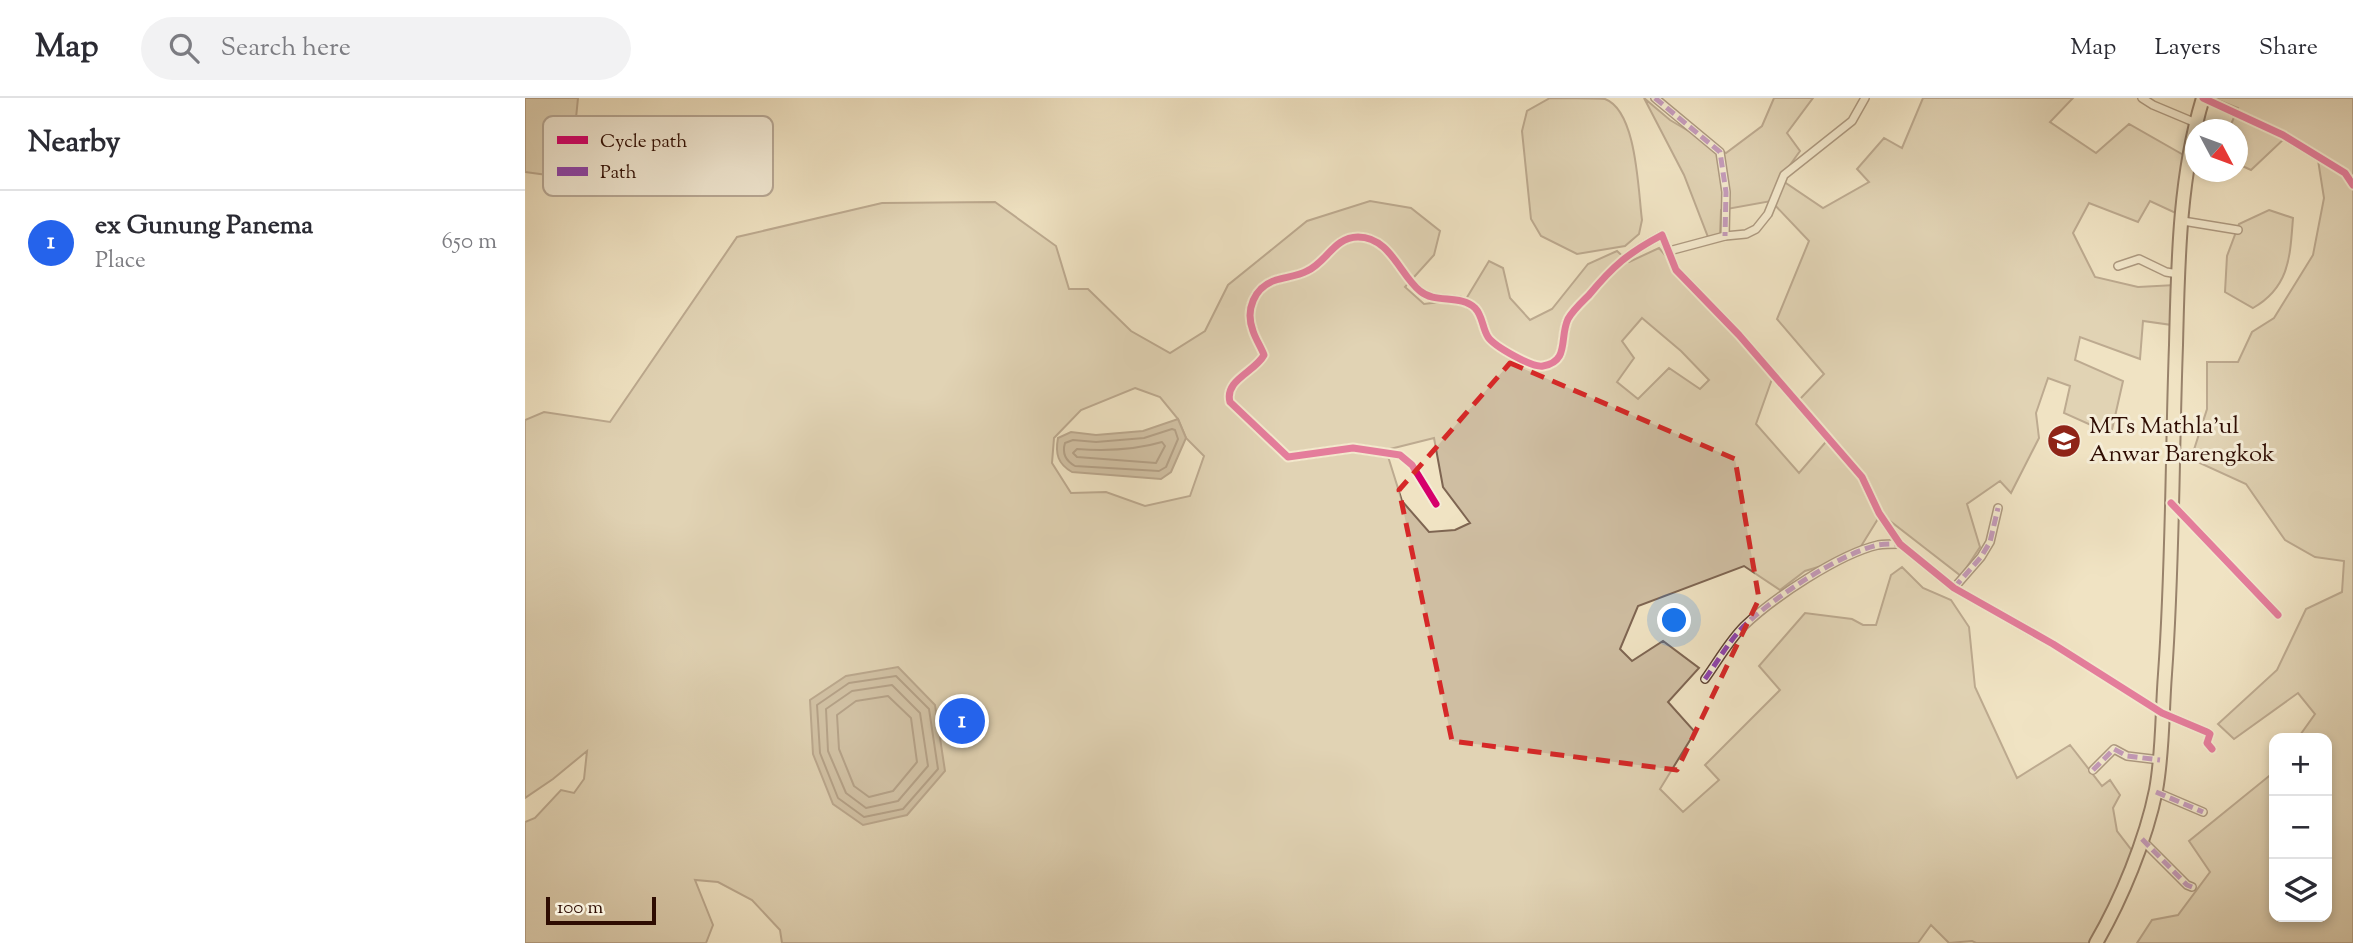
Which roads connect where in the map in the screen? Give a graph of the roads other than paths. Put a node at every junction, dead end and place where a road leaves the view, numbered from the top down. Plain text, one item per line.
1 (1655, 98) edge
2 (1865, 98) edge
3 (2142, 98) edge
4 (2203, 98) edge
5 (2186, 119) edge
6 (2197, 119) edge
7 (2185, 182) edge
8 (2353, 185) edge
9 (2183, 221) junction
10 (2238, 230) dead end
11 (1725, 236) junction
12 (1669, 251) junction
13 (2118, 266) dead end
14 (2178, 275) junction
15 (2171, 503) junction
16 (1436, 504) dead end
17 (1998, 508) dead end
18 (1899, 544) junction
19 (1954, 588) junction
20 (2279, 615) dead end
21 (1705, 679) dead end
22 (2162, 713) junction
23 (2212, 749) dead end
24 (2160, 760) junction
25 (2094, 770) dead end
26 (2156, 792) junction
27 (2203, 812) dead end
28 (2141, 839) junction
29 (2192, 887) dead end
30 (2096, 943) edge

1 - 11 street
2 - 11 street
3 - 5 street
4 - 6 main road
4 - 8 street
7 - 9 main road
9 - 10 street
9 - 14 main road
11 - 12 street
12 - 16 street
12 - 18 street
13 - 14 street
14 - 15 main road
15 - 20 street
15 - 22 main road
17 - 19 street
18 - 19 street
18 - 21 street
19 - 22 street
22 - 23 street
22 - 24 main road
24 - 25 street
24 - 26 main road
26 - 27 street
26 - 28 main road
28 - 29 street
28 - 30 main road

